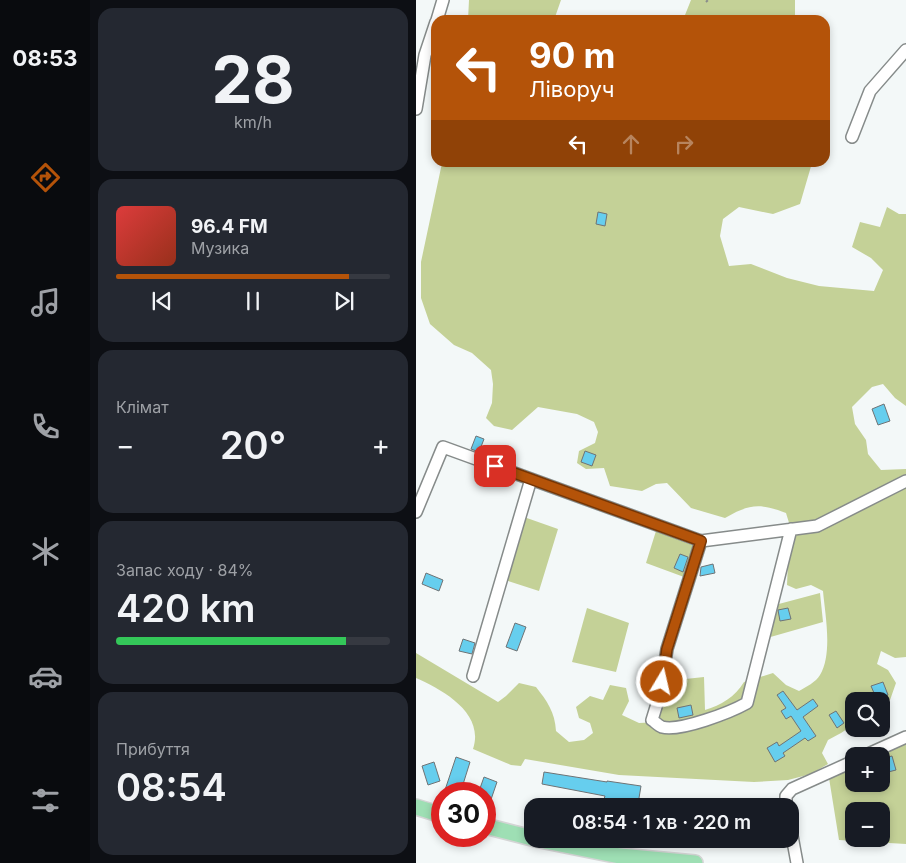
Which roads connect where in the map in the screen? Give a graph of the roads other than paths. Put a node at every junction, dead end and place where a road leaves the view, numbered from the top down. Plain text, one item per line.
1 (443, 0) edge
2 (438, 15) edge
3 (431, 36) edge
4 (906, 50) edge
5 (416, 109) edge
6 (852, 137) dead end
7 (530, 479) junction
8 (906, 480) edge
9 (416, 512) edge
10 (791, 529) junction
11 (701, 541) junction
12 (473, 676) dead end
13 (906, 737) edge
14 (884, 747) edge
15 (845, 765) edge
16 (786, 798) edge
17 (416, 806) edge
18 (431, 811) edge
19 (496, 829) edge
20 (524, 836) edge
21 (575, 848) edge
22 (794, 848) edge
23 (663, 862) edge
24 (695, 863) edge
25 (796, 863) edge

1 - 2 street
3 - 5 street
4 - 6 street
7 - 9 street
7 - 11 street
7 - 12 street
8 - 10 street
10 - 11 street
10 - 11 street
13 - 14 street
15 - 16 street
17 - 18 main road
19 - 20 main road
21 - 23 main road
22 - 25 street
23 - 24 main road

